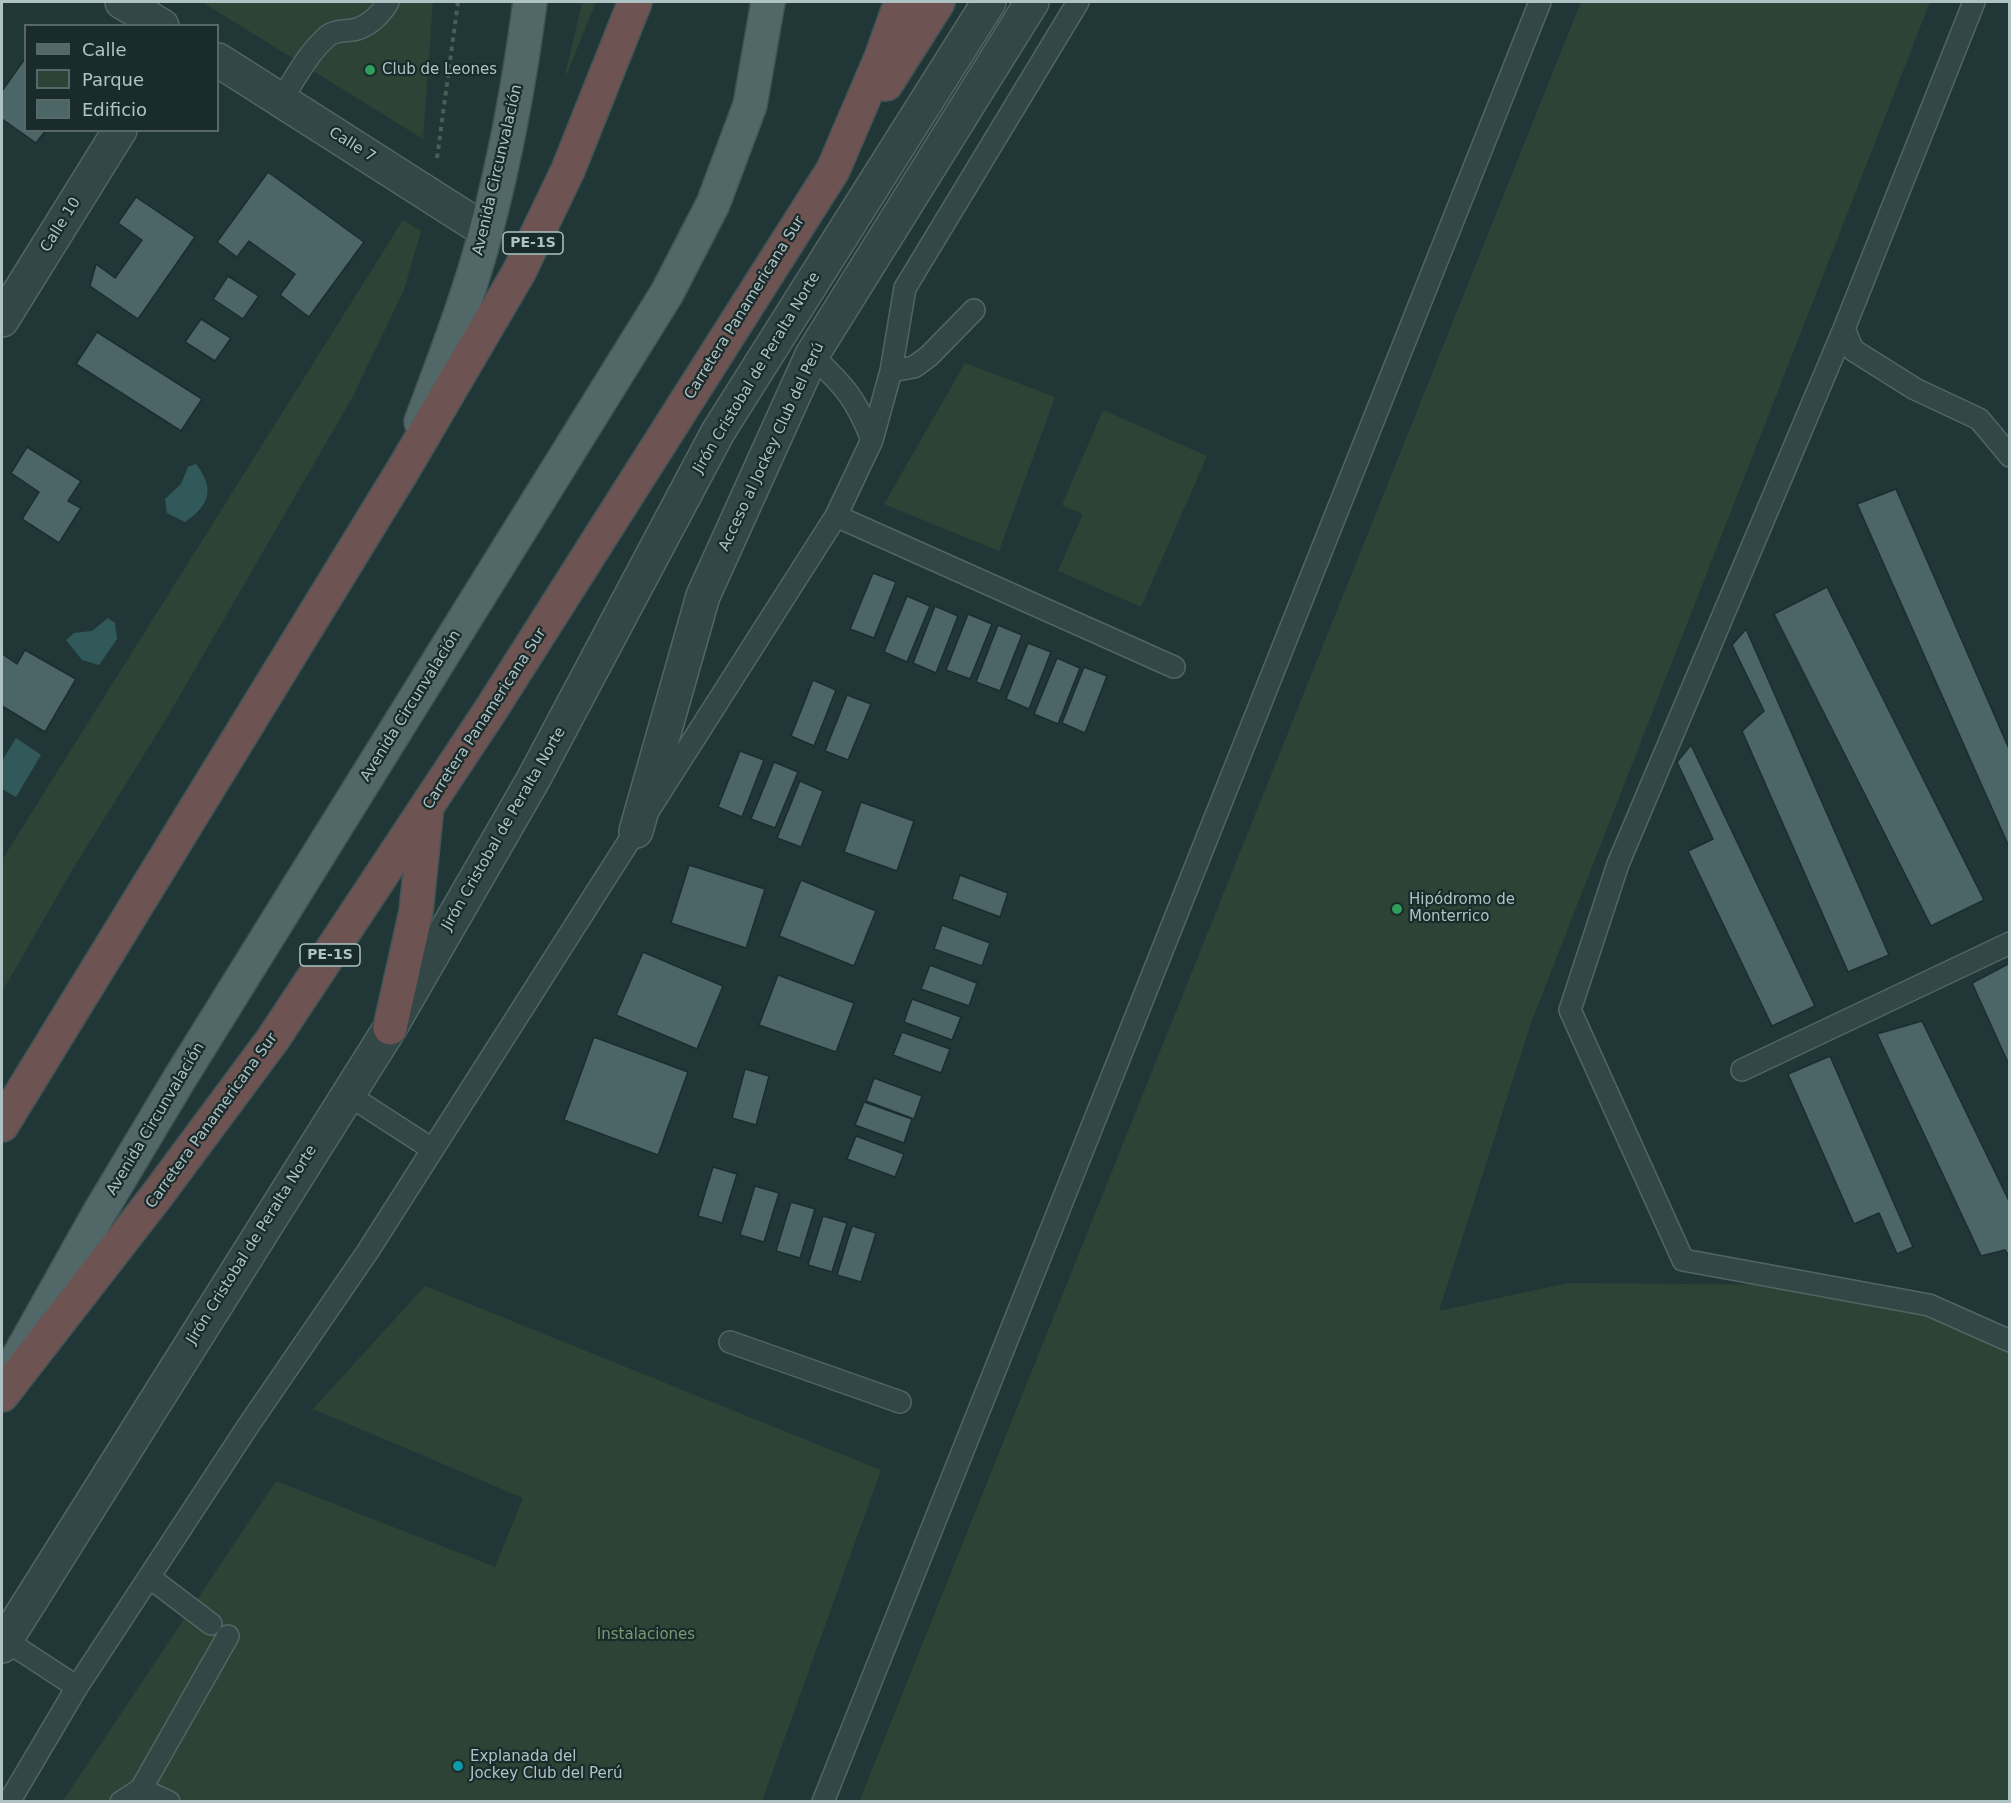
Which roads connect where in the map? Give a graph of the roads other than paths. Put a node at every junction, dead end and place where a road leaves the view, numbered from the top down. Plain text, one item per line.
1 (122, 2) edge
2 (388, 2) edge
3 (530, 2) edge
4 (635, 2) edge
5 (768, 2) edge
6 (901, 2) edge
7 (938, 2) edge
8 (989, 2) edge
9 (1032, 2) edge
10 (1078, 2) edge
11 (1540, 2) edge
12 (1974, 2) edge
13 (159, 24) edge
14 (219, 61) edge
15 (281, 100) junction
16 (119, 132) edge
17 (832, 170) junction
18 (486, 231) junction
19 (974, 310) dead end
20 (2, 320) edge
21 (1844, 329) junction
22 (812, 355) junction
23 (891, 371) junction
24 (872, 440) junction
25 (2010, 456) edge
26 (403, 470) junction
27 (836, 516) junction
28 (1174, 668) dead end
29 (427, 808) junction
30 (636, 831) junction
31 (2010, 943) edge
32 (390, 1028) junction
33 (1742, 1070) dead end
34 (347, 1094) junction
35 (2, 1125) edge
36 (432, 1149) junction
37 (2010, 1341) edge
38 (730, 1342) dead end
39 (2, 1389) edge
40 (2, 1395) edge
41 (900, 1402) dead end
42 (149, 1577) junction
43 (3, 1643) edge
44 (77, 1687) junction
45 (141, 1789) junction
46 (9, 1802) edge
47 (122, 1802) edge
48 (169, 1802) edge
49 (823, 1802) edge

1 - 13 street
2 - 15 lane
3 - 18 main road, Avenida Circunvalación
4 - 26 highway, PE-1S
5 - 39 main road, Avenida Circunvalación
6 - 17 highway, Carretera Panamericana Sur / PE-1S
7 - 17 highway
8 - 32 street, Jirón Cristobal de Peralta Norte
9 - 22 street, Acceso al Jockey Club del Perú
10 - 23 lane
11 - 49 lane
12 - 21 lane
14 - 15 street, Calle 7
15 - 18 street, Calle 7
16 - 20 street, Calle 10
17 - 29 highway, Carretera Panamericana Sur / PE-1S
18 - 26 main road, Avenida Circunvalación
19 - 23 lane
21 - 25 lane
21 - 37 lane
22 - 24 lane
22 - 30 street, Acceso al Jockey Club del Perú
23 - 24 lane
24 - 27 lane
26 - 35 highway, PE-1S
27 - 28 lane
27 - 30 lane
29 - 32 highway
29 - 40 highway, Carretera Panamericana Sur / PE-1S
30 - 36 lane
31 - 33 lane
32 - 34 street, Jirón Cristobal de Peralta Norte
34 - 36 lane
34 - 43 street, Jirón Cristobal de Peralta Norte
36 - 42 lane
38 - 41 lane
42 - 44 lane
42 - 45 lane
43 - 44 lane
44 - 46 lane
45 - 47 lane
45 - 48 lane

